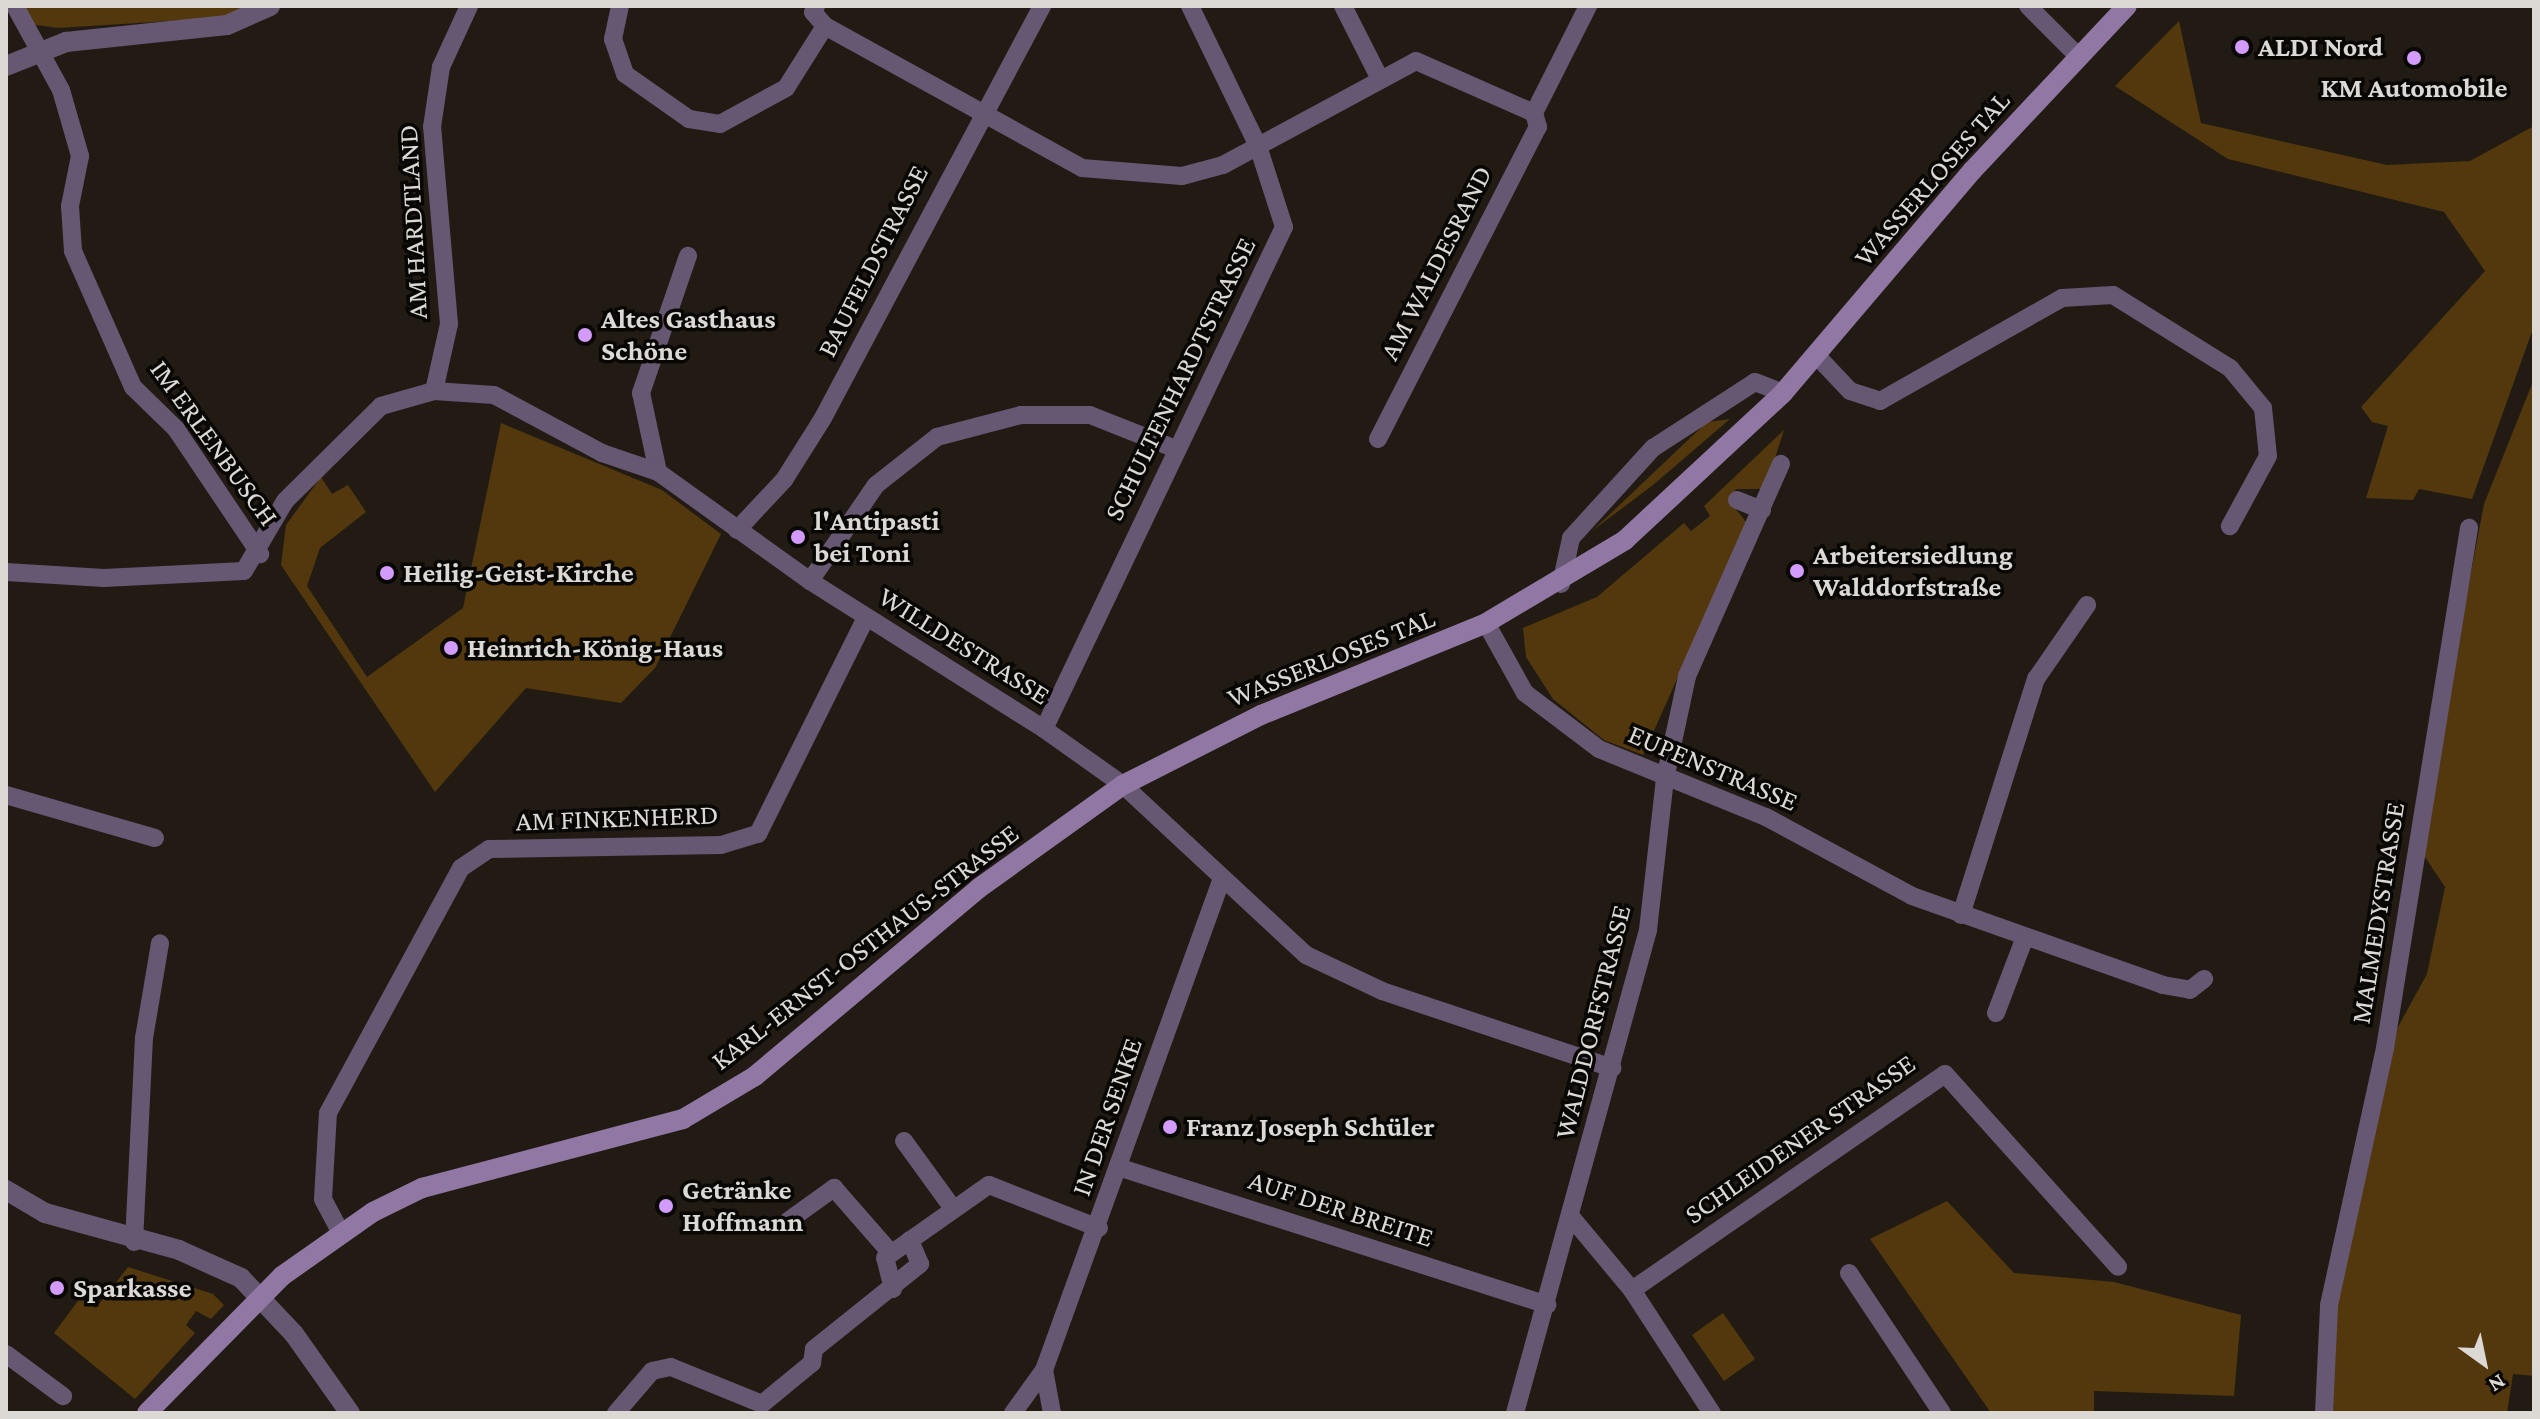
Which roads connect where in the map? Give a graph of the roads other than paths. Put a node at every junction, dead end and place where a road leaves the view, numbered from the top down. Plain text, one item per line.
1 (15, 6) edge
2 (270, 6) edge
3 (469, 6) edge
4 (620, 6) edge
5 (816, 6) edge
6 (1042, 6) edge
7 (1343, 6) edge
8 (1588, 6) edge
9 (2028, 6) edge
10 (2127, 6) edge
11 (1195, 7) edge
12 (825, 26) junction
13 (39, 50) junction
14 (2077, 55) junction
15 (6, 66) edge
16 (1379, 77) junction
17 (1534, 113) junction
18 (981, 115) junction
19 (1258, 146) junction
20 (688, 256) dead end
21 (1817, 356) junction
22 (434, 391) junction
23 (1783, 393) junction
24 (1378, 439) dead end
25 (1176, 449) junction
26 (1781, 464) dead end
27 (658, 472) junction
28 (1737, 500) dead end
29 (1762, 510) junction
30 (2230, 526) dead end
31 (2469, 528) dead end
32 (737, 530) junction
33 (260, 554) junction
34 (6, 572) edge
35 (810, 581) junction
36 (1561, 584) junction
37 (2087, 605) dead end
38 (866, 617) junction
39 (1486, 623) junction
40 (1044, 729) junction
41 (1665, 779) junction
42 (1123, 785) junction
43 (6, 795) edge
44 (155, 838) dead end
45 (1221, 881) junction
46 (1961, 915) junction
47 (2025, 937) junction
48 (160, 943) dead end
49 (2204, 979) dead end
50 (1996, 1013) dead end
51 (1612, 1068) junction
52 (904, 1141) dead end
53 (1118, 1167) junction
54 (6, 1190) edge
55 (952, 1207) junction
56 (1572, 1218) junction
57 (788, 1221) dead end
58 (1099, 1228) junction
59 (341, 1233) junction
60 (910, 1240) junction
61 (134, 1242) junction
62 (891, 1253) junction
63 (2118, 1267) dead end
64 (1849, 1273) dead end
65 (893, 1289) junction
66 (1632, 1290) junction
67 (262, 1296) junction
68 (1547, 1305) junction
69 (6, 1354) edge
70 (1044, 1370) junction
71 (63, 1396) dead end
72 (765, 1409) edge
73 (147, 1413) edge
74 (350, 1413) edge
75 (616, 1413) edge
76 (1013, 1413) edge
77 (1052, 1413) edge
78 (1515, 1413) edge
79 (1712, 1413) edge
80 (1942, 1413) edge
81 (2324, 1413) edge

1 - 13 street, IM ERLENBUSCH
2 - 13 street
3 - 22 street, AM HARDTLAND
4 - 12 street
5 - 12 street
6 - 18 street, BAUFELDSTRASSE
7 - 16 street
8 - 17 street, AM WALDESRAND
9 - 14 street
10 - 14 main road, WASSERLOSES TAL
11 - 19 street, SCHULTENHARDTSTRASSE
12 - 18 street
13 - 15 street
13 - 33 street, IM ERLENBUSCH
14 - 21 main road, WASSERLOSES TAL
16 - 17 street
16 - 19 street
17 - 24 street, AM WALDESRAND
18 - 19 street
18 - 32 street, BAUFELDSTRASSE
19 - 25 street, SCHULTENHARDTSTRASSE
20 - 27 street
21 - 23 main road, WASSERLOSES TAL
21 - 30 street
22 - 27 street, WILLDESTRASSE
22 - 33 street, WILLDESTRASSE
23 - 36 main road, WASSERLOSES TAL
23 - 36 street
25 - 35 street
25 - 40 street, SCHULTENHARDTSTRASSE
26 - 29 street, WALDDORFSTRASSE
27 - 32 street, WILLDESTRASSE
28 - 29 street
29 - 41 street, WALDDORFSTRASSE
31 - 81 street, MALMEDYSTRASSE
32 - 35 street, WILLDESTRASSE
33 - 34 street
35 - 38 street, WILLDESTRASSE
36 - 39 main road, WASSERLOSES TAL
37 - 46 street
38 - 40 street, WILLDESTRASSE
38 - 59 street, AM FINKENHERD
39 - 41 street, EUPENSTRASSE
39 - 42 main road, WASSERLOSES TAL
40 - 42 street, WILLDESTRASSE
41 - 46 street, EUPENSTRASSE
41 - 51 street, WALDDORFSTRASSE
42 - 45 street, WILLDESTRASSE
42 - 59 main road, KARL-ERNST-OSTHAUS-STRASSE
43 - 44 street
45 - 51 street, WILLDESTRASSE
45 - 53 street, IN DER SENKE
46 - 47 street, EUPENSTRASSE
47 - 49 street, EUPENSTRASSE
47 - 50 street
48 - 61 street
51 - 56 street, WALDDORFSTRASSE
52 - 55 street
53 - 58 street, IN DER SENKE
53 - 68 street, AUF DER BREITE
54 - 61 street
55 - 58 street
55 - 60 street
56 - 66 street
56 - 68 street, WALDDORFSTRASSE
57 - 62 street
58 - 70 street, IN DER SENKE
59 - 67 main road, KARL-ERNST-OSTHAUS-STRASSE
60 - 62 street
60 - 65 street
61 - 67 street
62 - 65 street
63 - 66 street, SCHLEIDENER STRASSE
64 - 80 street
65 - 72 street
66 - 79 street
67 - 73 main road, KARL-ERNST-OSTHAUS-STRASSE
67 - 74 street
68 - 78 street, WALDDORFSTRASSE
69 - 71 street
70 - 76 street, IN DER SENKE
70 - 77 street
72 - 75 street

